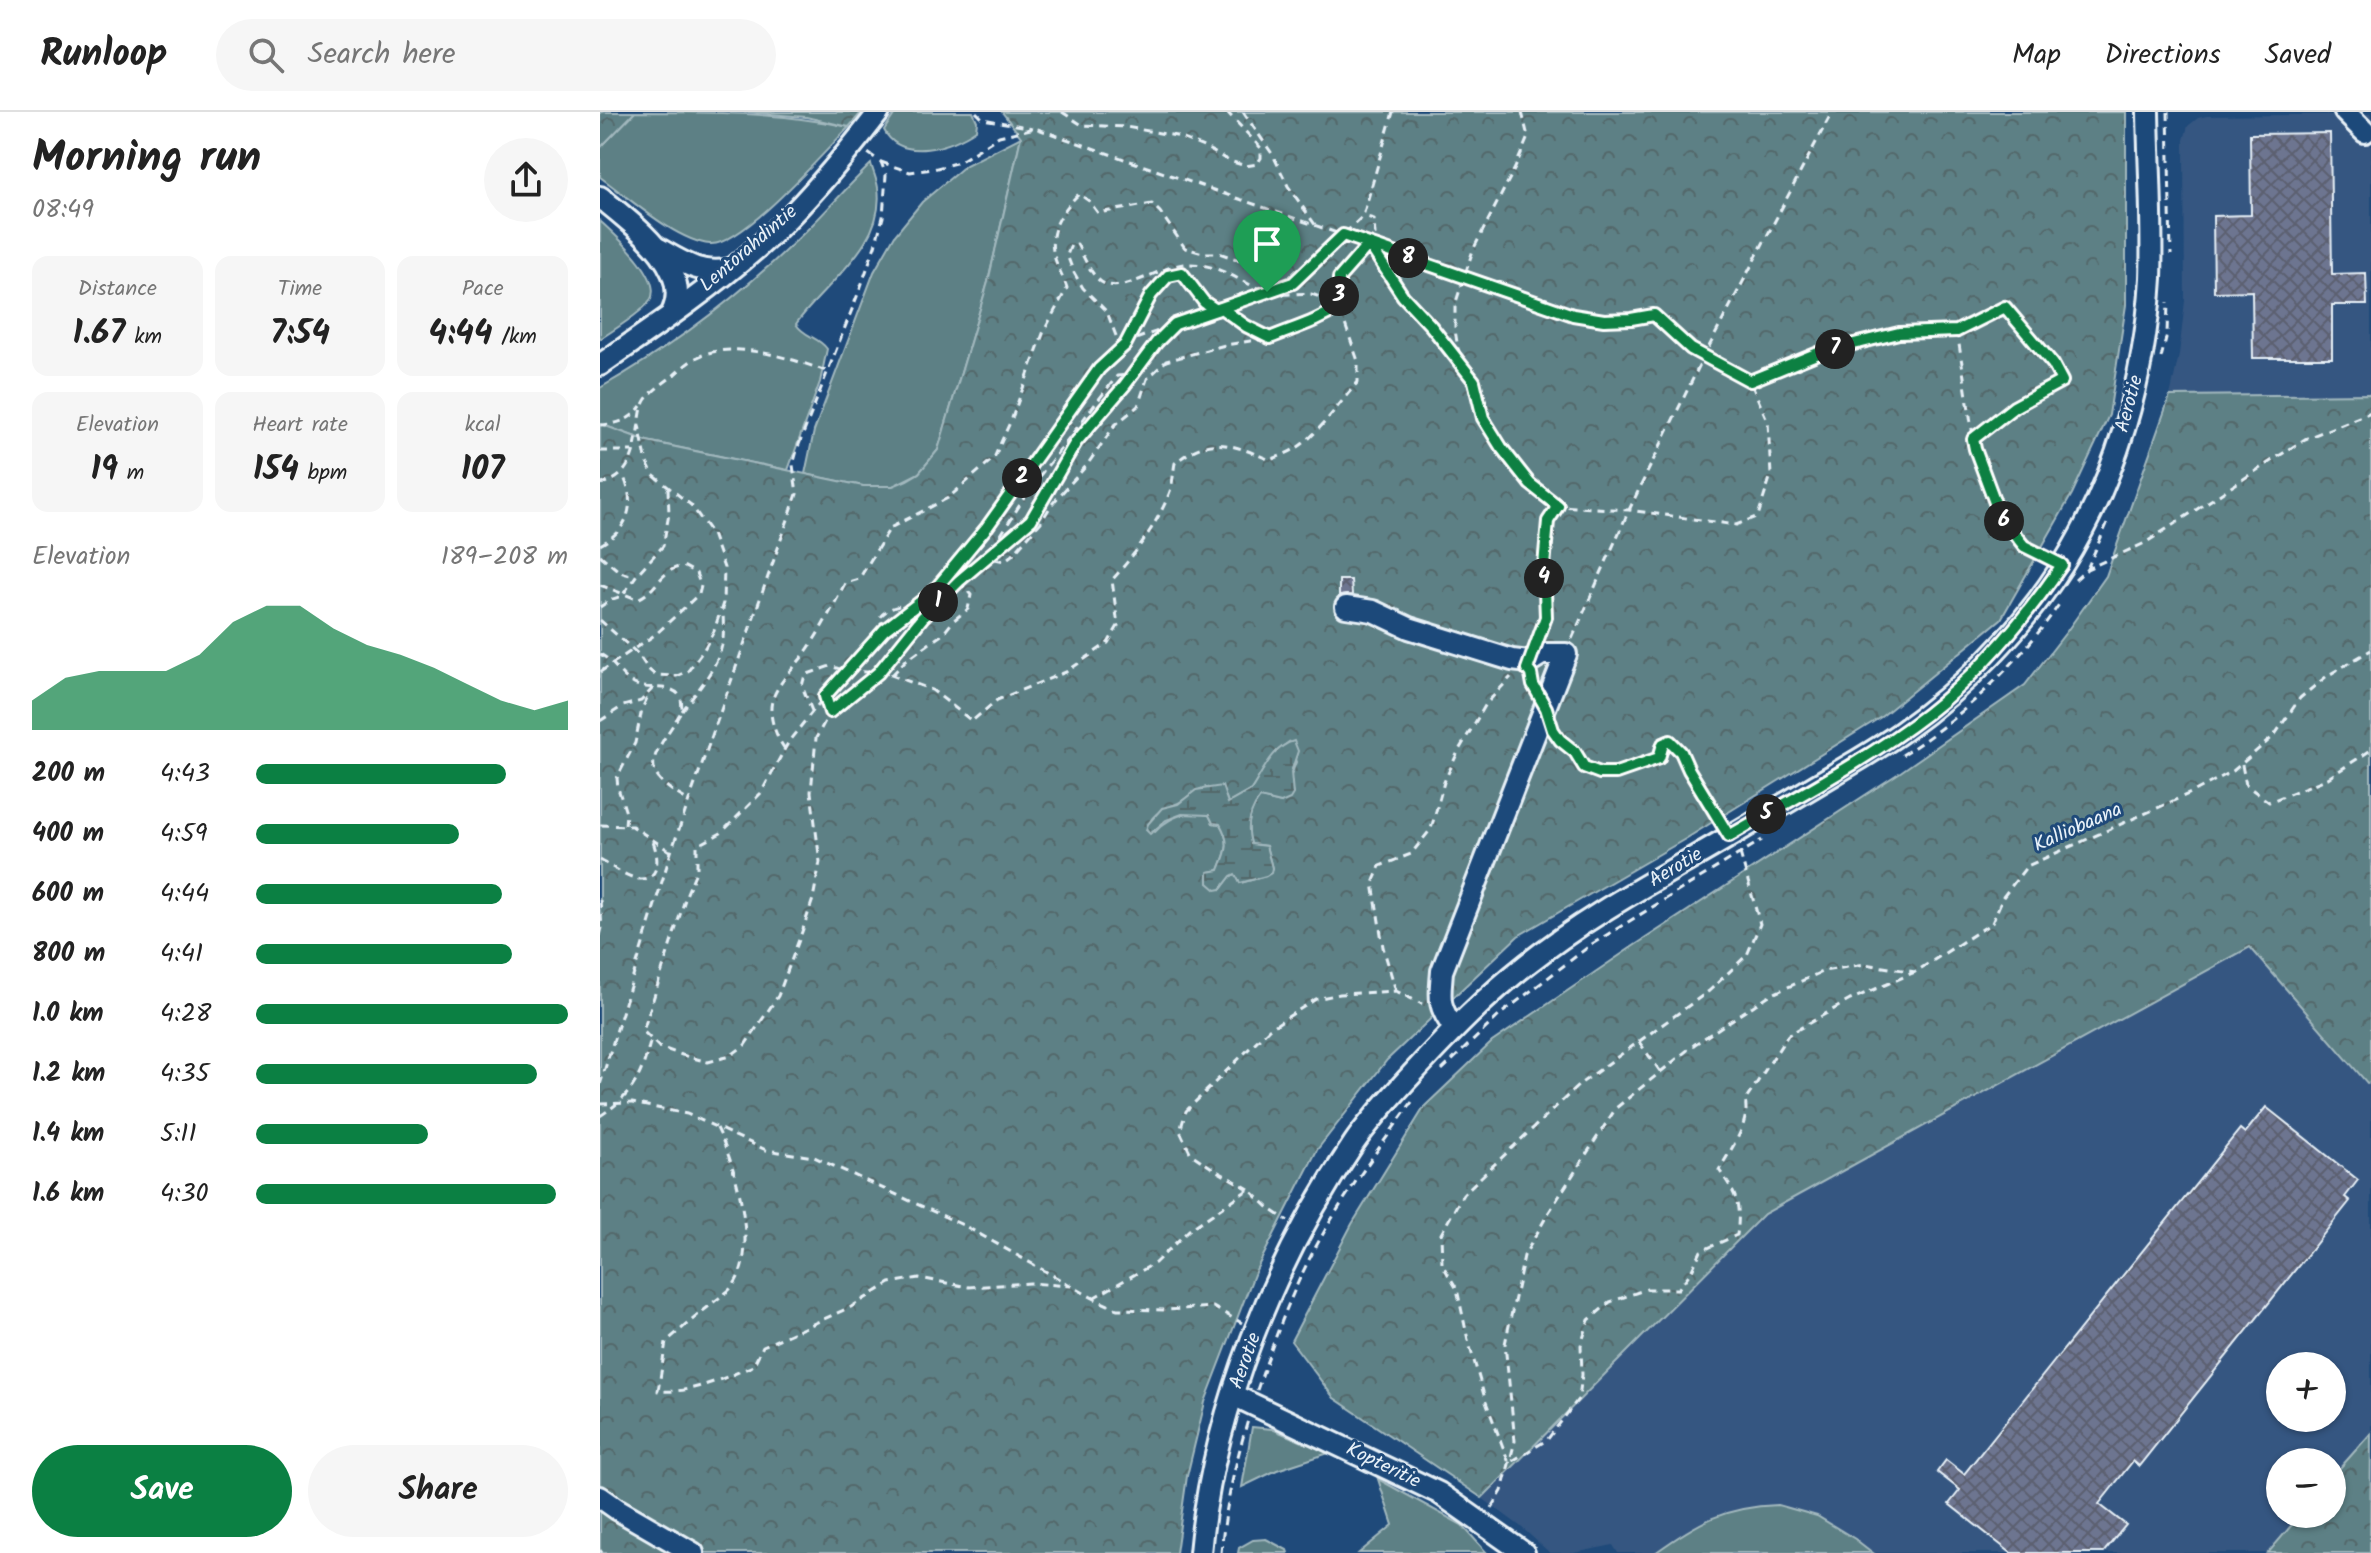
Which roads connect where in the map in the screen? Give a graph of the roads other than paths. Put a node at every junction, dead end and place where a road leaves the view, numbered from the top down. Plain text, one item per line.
1 (879, 112) edge
2 (2148, 112) edge
3 (2345, 112) edge
4 (2365, 132) dead end
5 (600, 197) edge
6 (657, 248) junction
7 (730, 269) junction
8 (672, 313) junction
9 (600, 365) edge
10 (1346, 607) dead end
11 (1454, 1028) junction
12 (1243, 1399) junction
13 (600, 1497) edge
14 (693, 1553) edge
15 (1200, 1553) edge
16 (1524, 1553) edge

1 - 7 street, Lentorahdintie
2 - 11 street, Aerotie
3 - 4 street
5 - 6 street
6 - 7 street
6 - 8 street
7 - 8 street, Lentorahdintie
8 - 9 street, Lentorahdintie
10 - 11 street
11 - 12 street, Aerotie
12 - 15 street, Aerotie
12 - 16 street, Kopteritie
13 - 14 street

